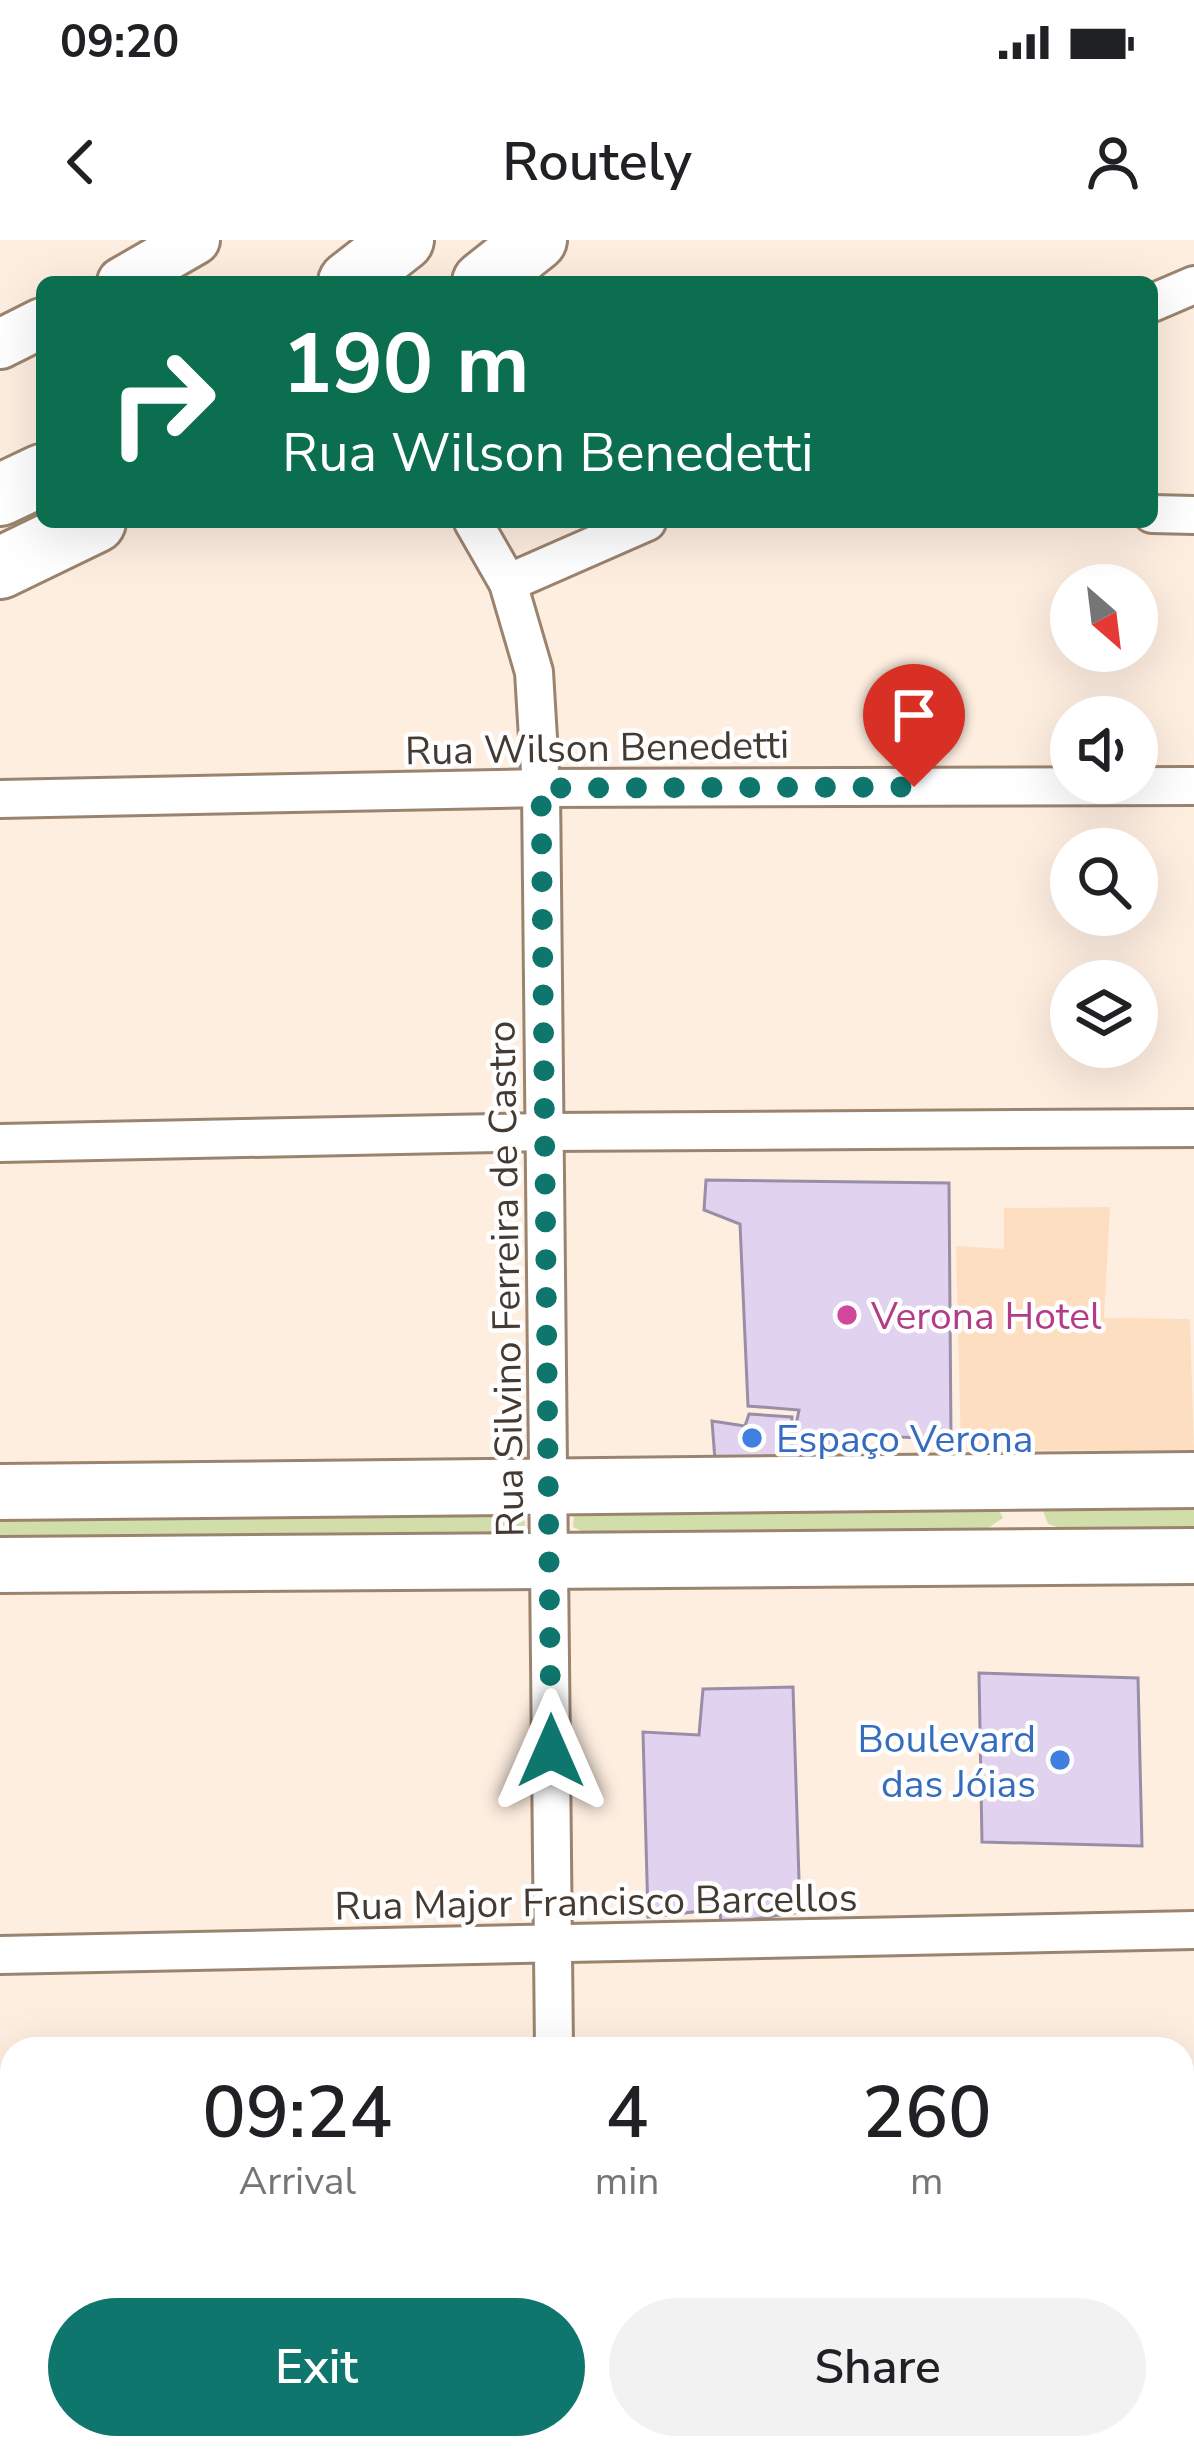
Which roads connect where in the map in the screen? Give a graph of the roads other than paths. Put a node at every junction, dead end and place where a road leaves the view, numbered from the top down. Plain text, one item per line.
1 (195, 240) edge
2 (403, 240) edge
3 (536, 240) edge
4 (132, 276) edge
5 (357, 276) edge
6 (491, 276) edge
7 (1194, 285) edge
8 (1158, 300) edge
9 (36, 326) edge
10 (0, 344) edge
11 (36, 479) edge
12 (0, 495) edge
13 (1158, 514) edge
14 (1194, 515) edge
15 (83, 528) edge
16 (476, 528) edge
17 (633, 528) edge
18 (0, 568) edge
19 (508, 583) junction
20 (1194, 785) edge
21 (541, 788) junction
22 (0, 799) edge
23 (1194, 1128) edge
24 (545, 1132) junction
25 (0, 1143) edge
26 (1194, 1480) edge
27 (549, 1486) junction
28 (0, 1492) edge
29 (1194, 1556) edge
30 (550, 1559) junction
31 (0, 1565) edge
32 (1193, 1931) edge
33 (553, 1943) junction
34 (0, 1955) edge
35 (554, 2037) edge

1 - 4 street
2 - 5 main road
3 - 6 main road
7 - 8 street
9 - 10 street
11 - 12 main road
13 - 14 street
15 - 18 main road
16 - 19 street, Rua Silvino Ferreira de Castro
17 - 19 street
19 - 21 street, Rua Silvino Ferreira de Castro
20 - 21 street, Rua Wilson Benedetti
21 - 22 street, Rua Wilson Benedetti
21 - 24 street, Rua Silvino Ferreira de Castro
23 - 24 street
24 - 25 street
24 - 27 street, Rua Silvino Ferreira de Castro
26 - 27 main road
27 - 28 main road
27 - 30 street, Rua Silvino Ferreira de Castro
29 - 30 main road
30 - 31 main road
30 - 33 street, Rua Silvino Ferreira de Castro
32 - 33 street, Rua Major Francisco Barcellos
33 - 34 street, Rua Major Francisco Barcellos
33 - 35 street, Rua Silvino Ferreira de Castro

